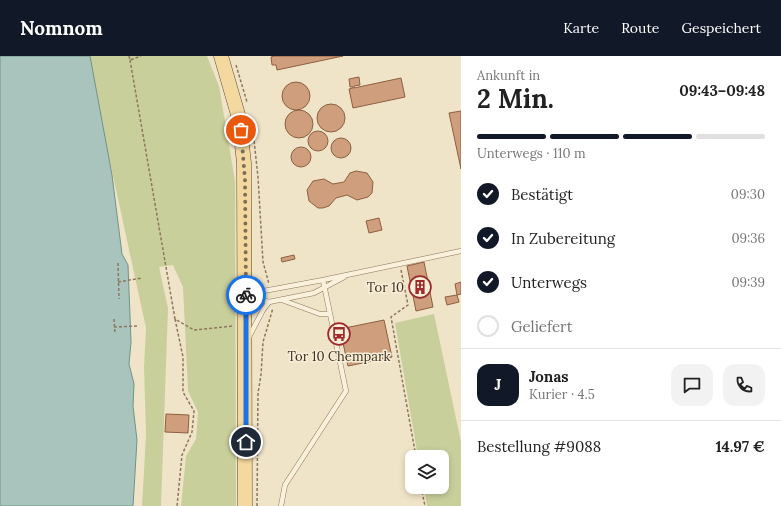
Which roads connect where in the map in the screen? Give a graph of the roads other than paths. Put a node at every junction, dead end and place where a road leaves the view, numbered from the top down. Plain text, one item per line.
1 (221, 56) edge
2 (461, 251) edge
3 (345, 276) junction
4 (323, 280) junction
5 (325, 288) junction
6 (246, 294) junction
7 (282, 300) junction
8 (271, 302) junction
9 (330, 314) junction
10 (246, 341) junction
11 (246, 506) edge
12 (281, 506) edge

1 - 6 main road
2 - 3 lane
3 - 4 lane
3 - 5 lane
4 - 5 lane
4 - 6 lane
5 - 7 lane
5 - 9 lane
6 - 8 lane
6 - 10 main road
7 - 8 lane
7 - 9 lane
8 - 10 lane
9 - 12 lane
10 - 11 main road

